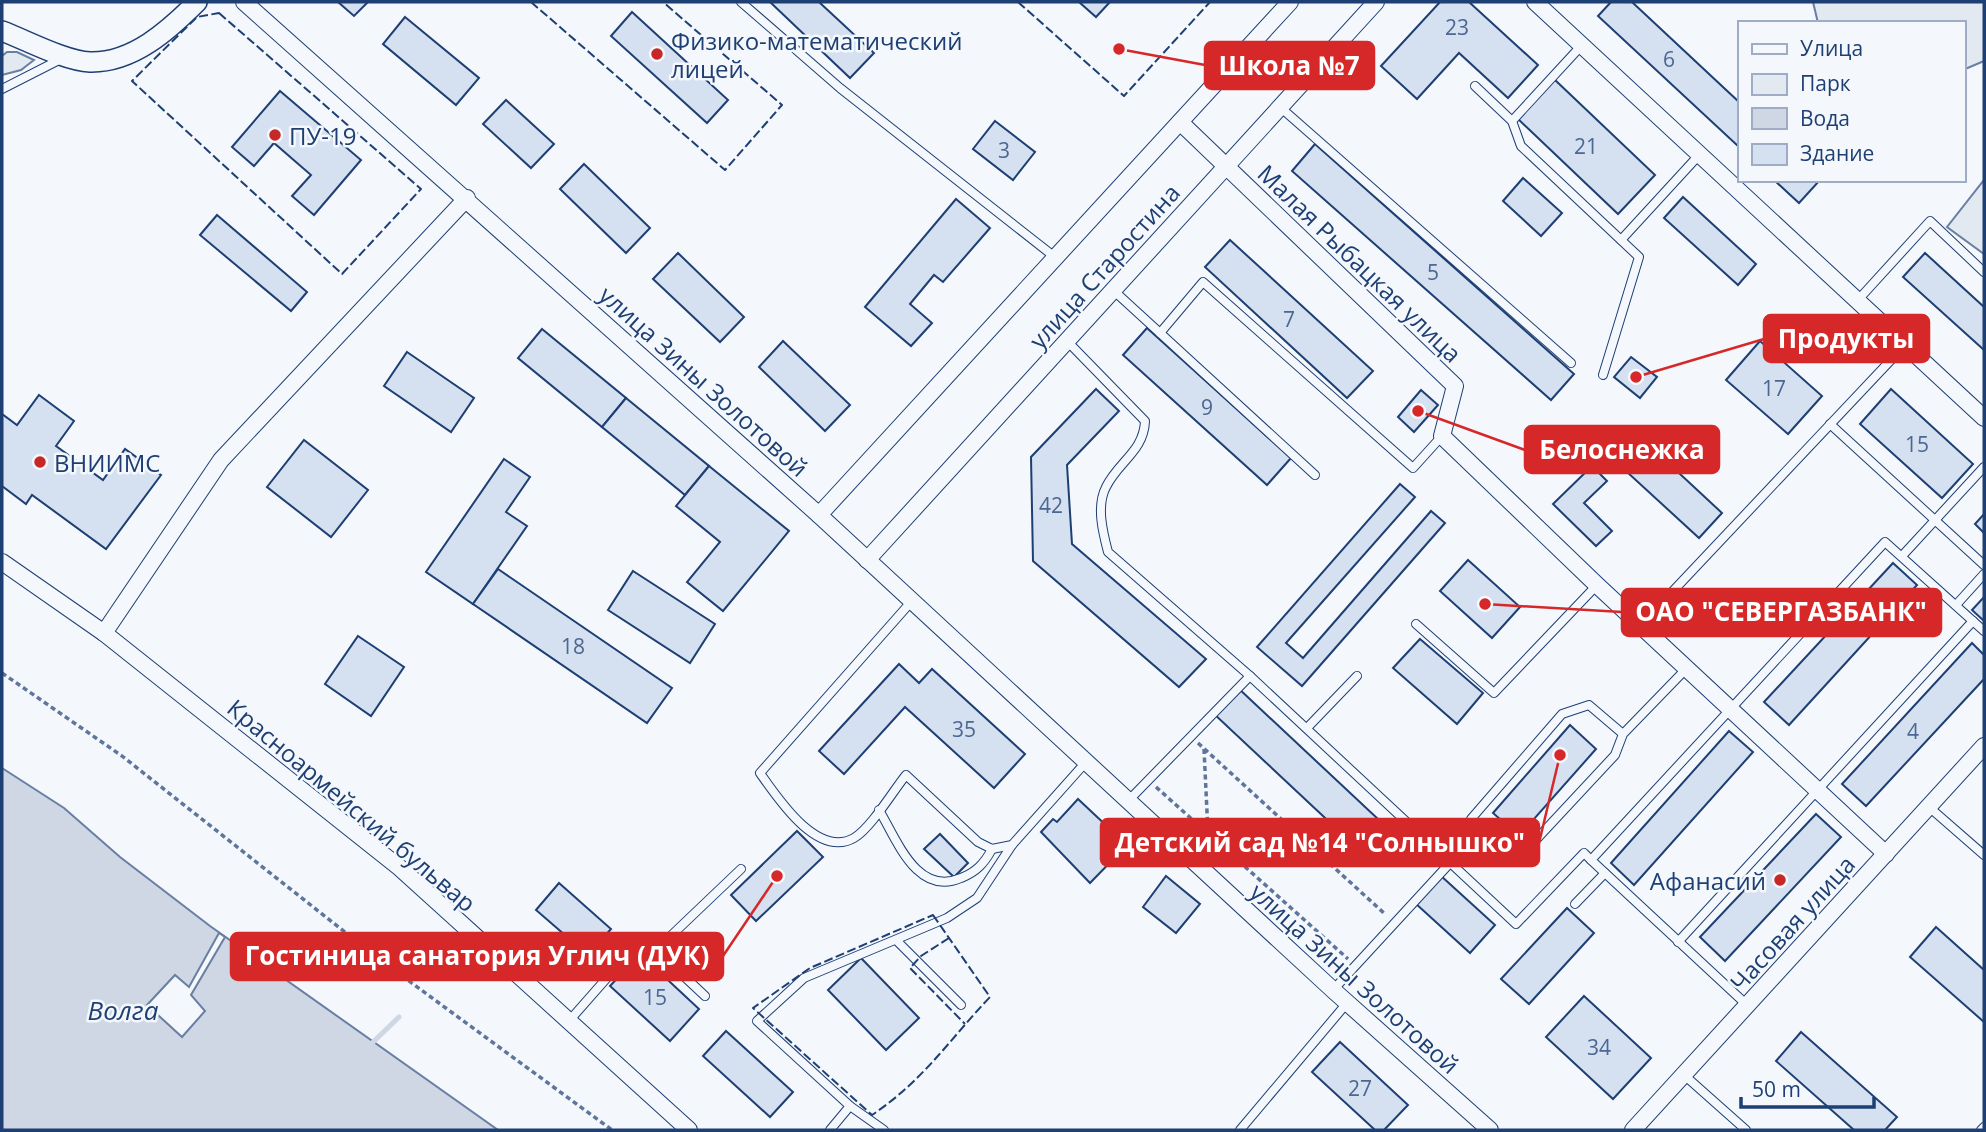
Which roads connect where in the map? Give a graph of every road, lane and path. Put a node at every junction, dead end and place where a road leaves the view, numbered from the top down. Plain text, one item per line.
1 (197, 2) edge
2 (244, 2) edge
3 (740, 2) edge
4 (1290, 2) edge
5 (1376, 2) edge
6 (1535, 2) edge
7 (3, 35) edge
8 (1582, 45) junction
9 (67, 56) junction
10 (1475, 86) dead end
11 (2, 89) edge
12 (1280, 107) junction
13 (1513, 121) junction
14 (1180, 122) junction
15 (1700, 154) junction
16 (1226, 166) junction
17 (467, 198) junction
18 (1621, 240) junction
19 (1056, 258) junction
20 (1984, 272) edge
21 (1113, 290) junction
22 (1858, 300) junction
23 (1160, 333) junction
24 (1067, 341) junction
25 (1906, 344) junction
26 (1571, 363) dead end
27 (1603, 375) dead end
28 (1984, 418) edge
29 (1830, 424) junction
30 (1442, 436) junction
31 (1984, 467) edge
32 (1315, 475) dead end
33 (819, 516) junction
34 (1936, 520) junction
35 (1902, 556) junction
36 (867, 560) junction
37 (2, 562) edge
38 (1984, 565) edge
39 (1984, 574) edge
40 (1597, 586) junction
41 (911, 602) junction
42 (1956, 605) junction
43 (1973, 621) junction
44 (1416, 624) dead end
45 (1640, 626) junction
46 (1984, 631) edge
47 (104, 633) junction
48 (1687, 668) junction
49 (2, 673) edge
50 (1251, 676) junction
51 (1357, 676) dead end
52 (1729, 708) junction
53 (1307, 729) junction
54 (1623, 734) junction
55 (1191, 737) junction
56 (1984, 746) edge
57 (1205, 749) junction
58 (1086, 762) junction
59 (1149, 781) junction
60 (1818, 791) junction
61 (1128, 802) junction
62 (1928, 807) junction
63 (879, 810) junction
64 (1208, 833) junction
65 (1012, 845) junction
66 (992, 849) junction
67 (1886, 854) junction
68 (1984, 855) edge
69 (1591, 860) junction
70 (1450, 863) junction
71 (741, 869) dead end
72 (1605, 873) junction
73 (1575, 904) dead end
74 (1395, 923) junction
75 (897, 940) junction
76 (1678, 942) junction
77 (656, 950) junction
78 (1355, 966) junction
79 (1333, 990) junction
80 (705, 996) dead end
81 (1348, 1003) junction
82 (961, 1005) dead end
83 (1747, 1005) junction
84 (569, 1021) junction
85 (1683, 1074) junction
86 (850, 1106) junction
87 (612, 1130) edge
88 (690, 1130) edge
89 (830, 1130) edge
90 (884, 1130) edge
91 (1240, 1130) edge
92 (1490, 1130) edge
93 (1633, 1130) edge
94 (1746, 1130) edge

1 - 9 street
2 - 17 street, улица Зины Золотовой
3 - 19 lane
4 - 14 street, улица Старостина
5 - 12 street, улица Старостина
6 - 8 street
7 - 9 street
8 - 13 lane
8 - 15 street
9 - 11 lane
10 - 13 lane
12 - 16 street, улица Старостина
12 - 26 lane
13 - 18 lane
14 - 16 street, Малая Рыбацкая улица
14 - 19 street, улица Старостина
15 - 18 lane
15 - 22 street
16 - 21 street, улица Старостина
16 - 30 street, Малая Рыбацкая улица
17 - 33 street, улица Зины Золотовой
17 - 47 street
18 - 27 lane
19 - 33 street, улица Старостина
20 - 22 lane
21 - 23 lane
21 - 24 street, улица Старостина
22 - 25 street
23 - 30 lane
23 - 32 lane
24 - 36 street, улица Старостина
24 - 50 lane
25 - 28 street
25 - 29 lane
29 - 34 lane
29 - 45 lane
30 - 40 street
31 - 34 lane
33 - 36 street, улица Зины Золотовой
34 - 35 lane
34 - 38 lane
35 - 42 lane
35 - 52 lane
36 - 41 street, улица Зины Золотовой
37 - 47 street, Красноармейский бульвар
39 - 42 lane
40 - 44 lane
40 - 45 street
41 - 58 street, улица Зины Золотовой
41 - 63 lane
42 - 43 lane
43 - 46 lane
43 - 60 lane
45 - 48 street
47 - 84 street, Красноармейский бульвар
48 - 52 street
48 - 54 lane
49 - 87 path
50 - 53 lane
50 - 55 lane
51 - 53 lane
52 - 60 street
52 - 69 lane
53 - 70 lane
54 - 54 lane
55 - 57 path
55 - 59 lane
56 - 62 street, Часовая улица
57 - 64 path
57 - 74 path
58 - 61 street, улица Зины Золотовой
58 - 65 lane
59 - 61 lane
59 - 64 path
60 - 67 street
60 - 76 lane
61 - 79 street, улица Зины Золотовой
62 - 67 street, Часовая улица
62 - 68 lane
63 - 66 lane
63 - 66 lane
64 - 78 path
65 - 66 lane
65 - 75 lane
67 - 83 street, Часовая улица
69 - 70 lane
69 - 72 lane
70 - 74 lane
71 - 77 lane
72 - 73 lane
72 - 76 lane
74 - 78 lane
75 - 82 lane
75 - 86 lane
76 - 83 lane
77 - 80 lane
77 - 84 lane
78 - 79 lane
79 - 81 street, улица Зины Золотовой
81 - 91 lane
81 - 92 street, улица Зины Золотовой
83 - 85 street, Часовая улица
84 - 88 street, Красноармейский бульвар
85 - 93 street, Часовая улица
85 - 94 lane
86 - 89 lane
86 - 90 lane

